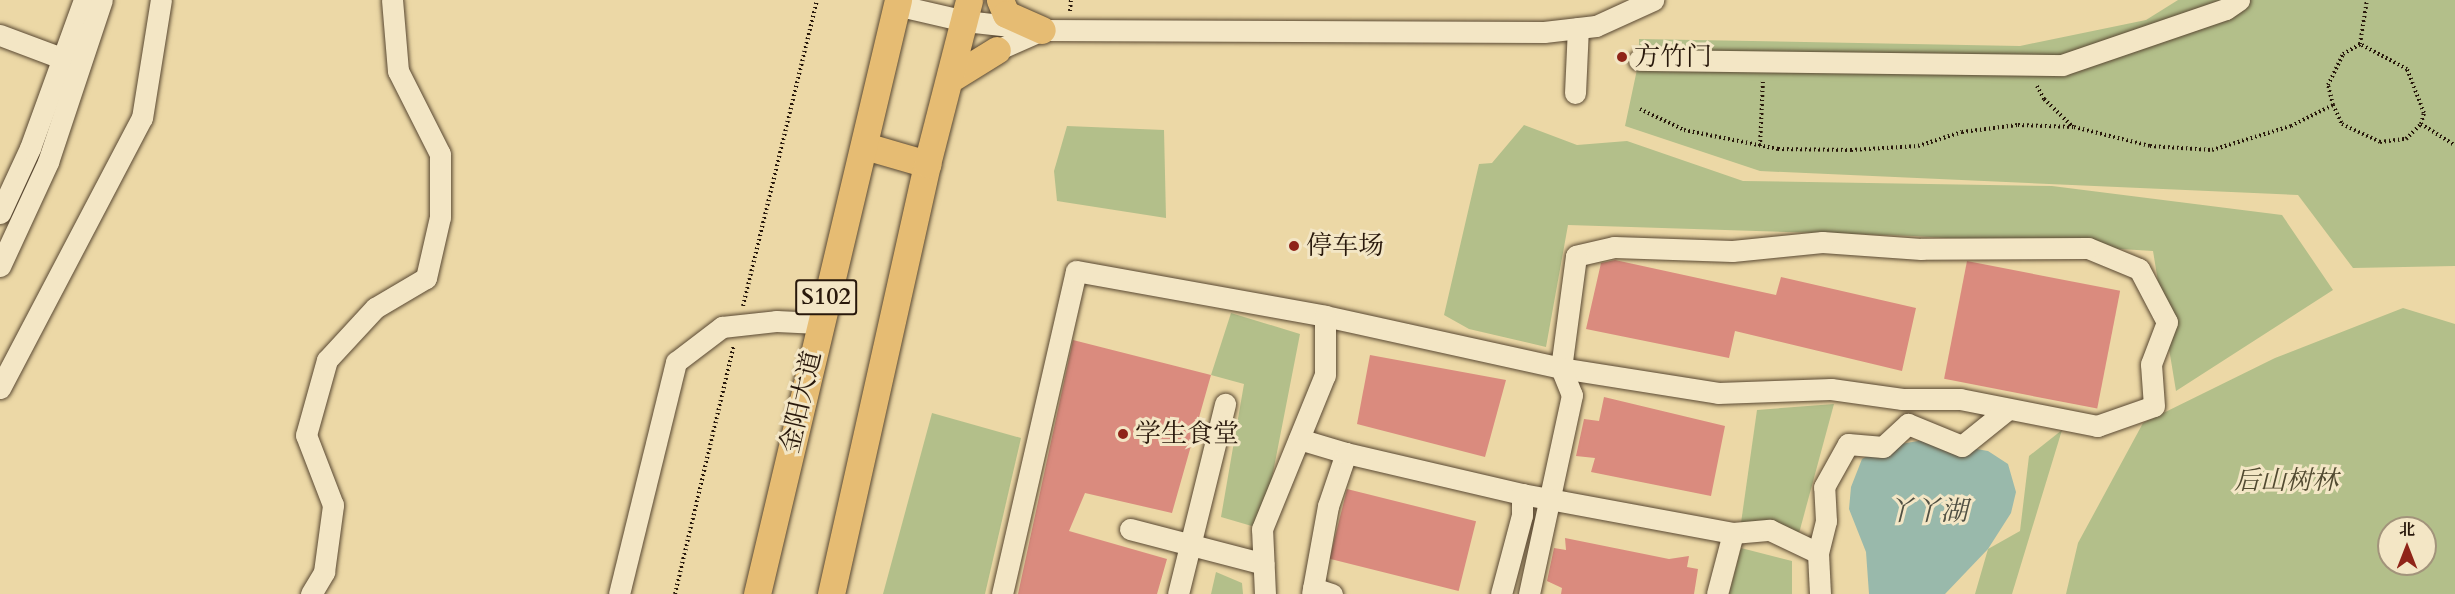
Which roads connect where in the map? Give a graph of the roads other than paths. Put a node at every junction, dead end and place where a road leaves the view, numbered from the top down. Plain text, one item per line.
1 (84, 0) edge
2 (102, 0) edge
3 (161, 0) edge
4 (392, 0) edge
5 (1000, 0) edge
6 (1653, 0) edge
7 (2239, 0) edge
8 (897, 3) edge
9 (967, 10) edge
10 (1578, 28) junction
11 (1042, 30) junction
12 (0, 35) edge
13 (997, 50) joint
14 (64, 59) junction
15 (1639, 60) dead end
16 (950, 79) junction
17 (1575, 93) dead end
18 (865, 146) junction
19 (927, 164) junction
20 (0, 213) edge
21 (0, 266) edge
22 (1325, 316) junction
23 (819, 323) junction
24 (1561, 368) junction
25 (0, 388) edge
26 (1225, 404) dead end
27 (2008, 409) junction
28 (1299, 439) junction
29 (1346, 453) junction
30 (1522, 494) junction
31 (1549, 499) junction
32 (1130, 529) dead end
33 (1733, 533) junction
34 (1818, 553) junction
35 (1264, 564) junction
36 (1319, 592) edge
37 (310, 594) edge
38 (619, 594) edge
39 (757, 594) edge
40 (831, 594) edge
41 (1002, 594) edge
42 (1178, 594) edge
43 (1265, 594) edge
44 (1501, 594) edge
45 (1529, 594) edge
46 (1717, 594) edge
47 (1820, 594) edge

1 - 14 street
2 - 21 street
3 - 25 street
4 - 37 street
5 - 11 main road
6 - 10 street
7 - 15 street
8 - 9 street
8 - 18 main road, 金阳大道 / S102
9 - 11 street
9 - 16 main road, S102
10 - 11 street
10 - 17 street
11 - 13 street
12 - 14 street
13 - 16 main road
14 - 20 street
16 - 19 main road, S102
18 - 19 main road
18 - 23 main road, 金阳大道 / S102
19 - 40 main road, S102
22 - 24 street
22 - 28 street
22 - 41 street
23 - 38 street
23 - 39 main road, 金阳大道 / S102
24 - 27 street
24 - 27 street
24 - 31 street
26 - 42 street
27 - 34 street
28 - 29 street
28 - 35 street
29 - 30 street
29 - 36 street
30 - 31 street
30 - 44 street
31 - 33 street
31 - 45 street
32 - 35 street
33 - 34 street
33 - 46 street
34 - 47 street
35 - 43 street

